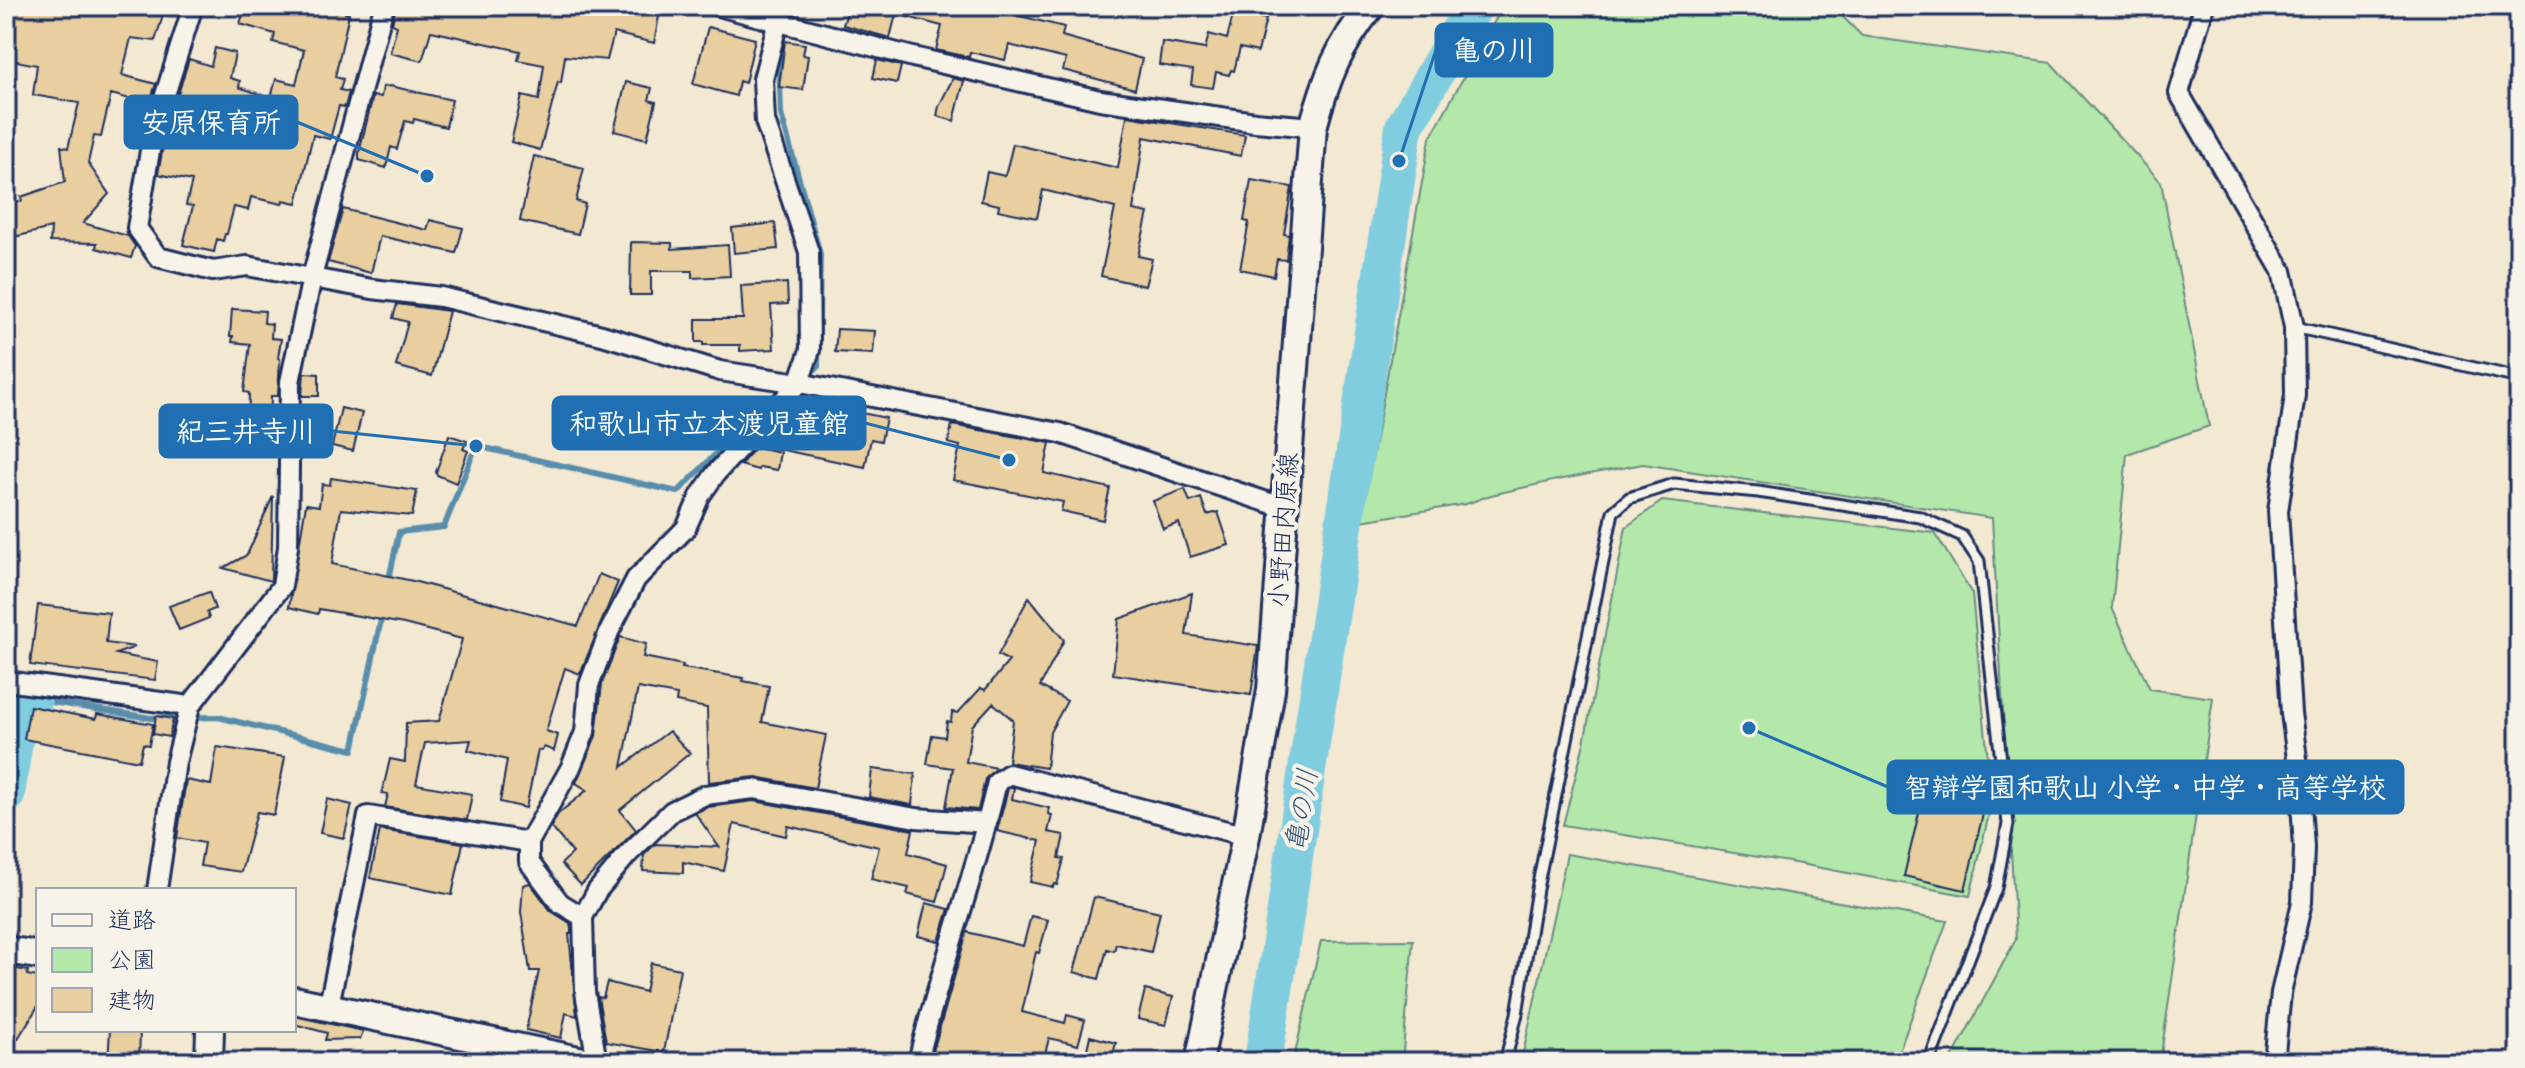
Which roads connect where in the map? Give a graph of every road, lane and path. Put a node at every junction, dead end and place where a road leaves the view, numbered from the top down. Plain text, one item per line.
1 (193, 6) edge
2 (384, 6) edge
3 (718, 6) edge
4 (1371, 6) edge
5 (2204, 6) edge
6 (780, 13) edge
7 (1313, 127) junction
8 (312, 277) junction
9 (2294, 327) junction
10 (2519, 378) edge
11 (799, 383) junction
12 (1285, 508) junction
13 (6, 681) edge
14 (190, 706) junction
15 (987, 823) junction
16 (1246, 836) junction
17 (529, 842) junction
18 (157, 888) edge
19 (583, 917) junction
20 (6, 950) edge
21 (36, 955) edge
22 (296, 1000) edge
23 (329, 1005) junction
24 (210, 1032) edge
25 (209, 1062) edge
26 (588, 1062) edge
27 (597, 1062) edge
28 (918, 1062) edge
29 (1199, 1062) edge
30 (1505, 1062) edge
31 (1929, 1062) edge
32 (2274, 1062) edge

1 - 8 street
2 - 8 street
3 - 6 street
4 - 7 main road, 小野田内原線
5 - 9 street
6 - 7 street
6 - 11 street
7 - 12 main road, 小野田内原線
8 - 11 street
8 - 14 street
9 - 10 lane
9 - 32 street
11 - 12 street
11 - 17 street
12 - 16 main road, 小野田内原線
13 - 14 street
14 - 18 street
15 - 16 street
15 - 19 street
15 - 28 street
16 - 29 main road, 小野田内原線
17 - 19 street
17 - 23 street
19 - 27 street
20 - 21 main road
22 - 23 main road
23 - 26 main road
24 - 25 main road
30 - 31 lane

